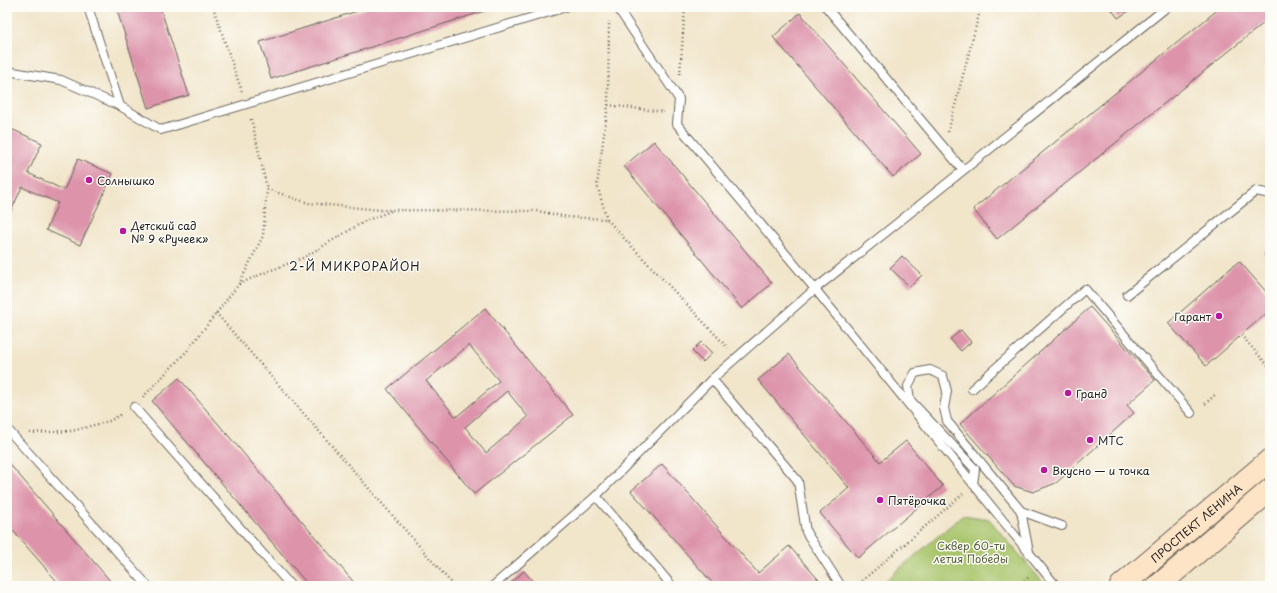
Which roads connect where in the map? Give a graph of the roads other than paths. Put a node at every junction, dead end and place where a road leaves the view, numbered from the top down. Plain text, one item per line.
1 (88, 7) edge
2 (566, 7) edge
3 (617, 7) edge
4 (826, 7) edge
5 (1167, 7) edge
6 (7, 71) edge
7 (120, 106) junction
8 (963, 170) junction
9 (1270, 194) edge
10 (814, 289) junction
11 (1127, 295) dead end
12 (712, 379) junction
13 (972, 389) dead end
14 (134, 406) road end
15 (1191, 413) dead end
16 (8, 431) edge
17 (1270, 460) edge
18 (973, 484) junction
19 (1270, 490) edge
20 (596, 496) junction
21 (1022, 511) junction
22 (1062, 526) dead end
23 (1030, 554) junction
24 (1161, 585) edge
25 (148, 586) edge
26 (291, 586) edge
27 (493, 586) edge
28 (672, 586) edge
29 (841, 586) edge
30 (1056, 586) edge
31 (1121, 586) edge

1 - 7 lane
2 - 7 lane
3 - 10 lane
4 - 8 lane
5 - 8 lane
6 - 7 lane
8 - 10 lane
9 - 11 lane
10 - 12 lane
10 - 18 lane
12 - 20 lane
12 - 29 lane
13 - 15 lane
14 - 26 lane
16 - 25 lane
17 - 31 main road, ПРОСПЕКТ ЛЕНИНА
18 - 21 lane
18 - 23 lane
19 - 24 main road, ПРОСПЕКТ ЛЕНИНА
20 - 27 lane
20 - 28 lane
21 - 22 lane
21 - 23 lane
23 - 30 lane

